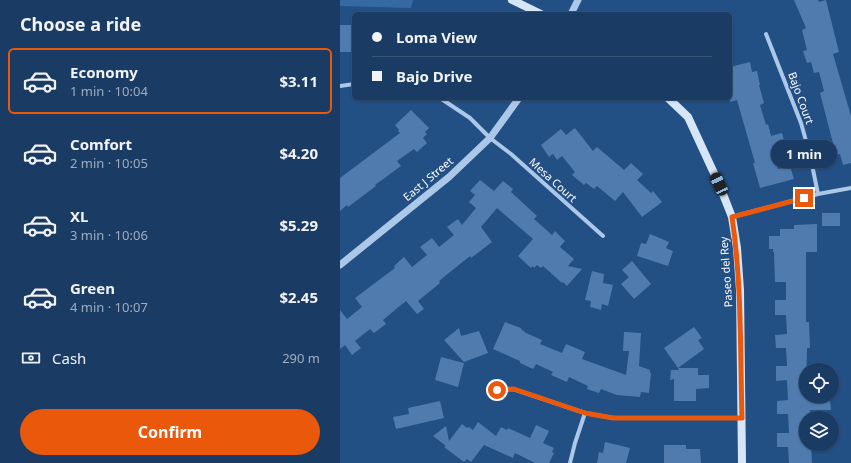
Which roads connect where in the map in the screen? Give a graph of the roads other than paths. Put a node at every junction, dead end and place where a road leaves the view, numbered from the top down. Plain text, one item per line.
1 (512, 0) edge
2 (578, 0) edge
3 (537, 12) edge
4 (572, 12) edge
5 (766, 34) dead end
6 (352, 84) edge
7 (340, 86) edge
8 (443, 100) edge
9 (518, 100) edge
10 (670, 100) edge
11 (490, 138) junction
12 (851, 188) edge
13 (818, 194) junction
14 (732, 217) junction
15 (603, 236) dead end
16 (340, 265) edge
17 (497, 390) dead end
18 (585, 413) junction
19 (742, 418) junction
20 (570, 463) edge
21 (742, 463) edge

1 - 3 main road
2 - 4 street
5 - 13 street, Bajo Court
6 - 7 street
8 - 11 street, Mesa Court
9 - 11 street, East J Street
10 - 14 main road, Paseo del Rey
11 - 15 street, Mesa Court
11 - 16 street, East J Street
12 - 13 street
13 - 14 street
14 - 19 main road, Paseo del Rey
17 - 18 street
18 - 19 street
18 - 20 street
19 - 21 main road, Paseo del Rey

